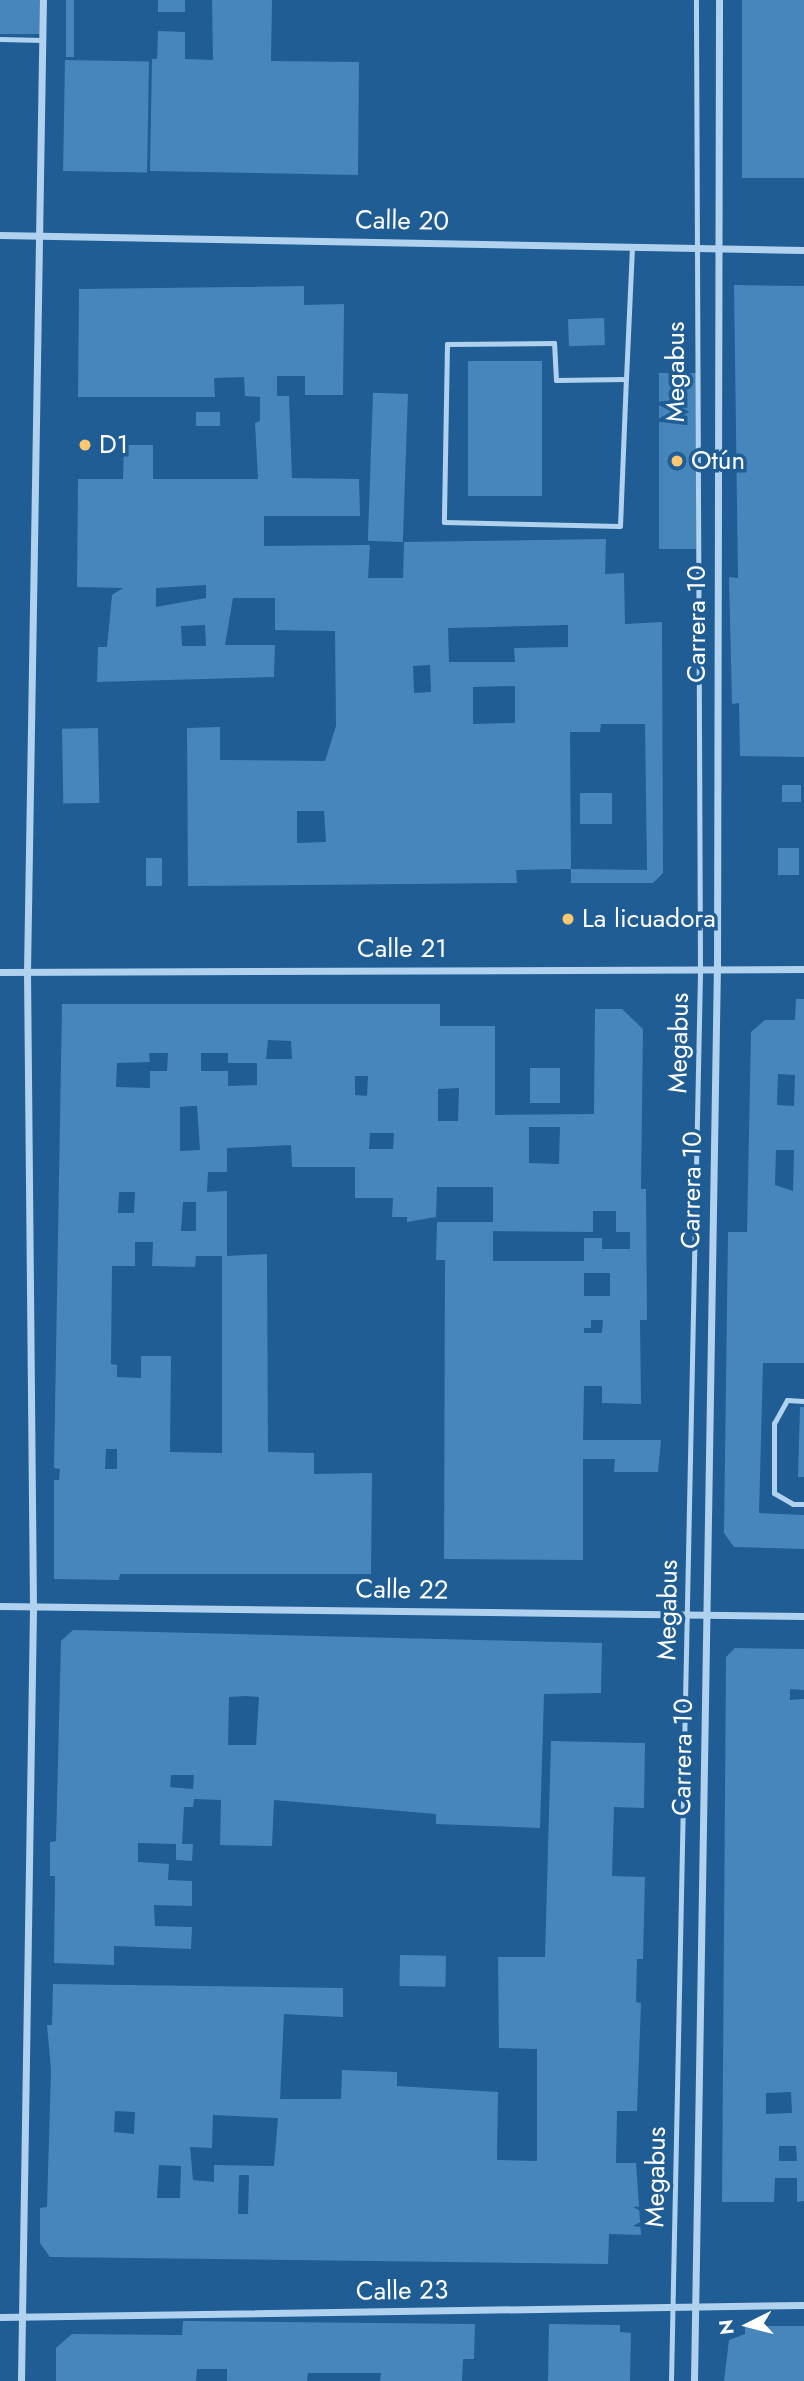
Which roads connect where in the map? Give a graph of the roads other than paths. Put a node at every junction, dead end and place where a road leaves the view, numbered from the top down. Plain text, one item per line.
1 (43, 0) edge
2 (696, 0) edge
3 (719, 0) edge
4 (0, 39) edge
5 (43, 40) junction
6 (40, 234) junction
7 (0, 235) edge
8 (632, 247) junction
9 (694, 248) junction
10 (719, 249) junction
11 (804, 250) edge
12 (626, 380) junction
13 (700, 968) junction
14 (717, 968) junction
15 (804, 969) edge
16 (0, 972) edge
17 (27, 972) junction
18 (804, 1401) edge
19 (804, 1504) edge
20 (0, 1606) edge
21 (33, 1607) junction
22 (688, 1614) junction
23 (706, 1615) junction
24 (804, 1616) edge
25 (804, 2305) edge
26 (672, 2306) junction
27 (695, 2306) junction
28 (0, 2317) edge
29 (22, 2319) junction
30 (21, 2381) edge
31 (671, 2381) edge
32 (694, 2381) edge

1 - 5 street
2 - 9 lane, Megabus
3 - 10 street, Carrera 10
4 - 5 lane
5 - 6 street
6 - 7 street, Calle 20
6 - 8 street, Calle 20
6 - 17 street
8 - 9 street, Calle 20
8 - 12 lane
9 - 10 street, Calle 20
9 - 13 lane, Megabus
10 - 11 street, Calle 20
10 - 14 street, Carrera 10
12 - 12 lane
13 - 14 street, Calle 21
13 - 17 street, Calle 21
13 - 22 lane, Megabus
14 - 15 street, Calle 21
14 - 23 street, Carrera 10
16 - 17 street, Calle 21
17 - 21 street
18 - 19 lane
20 - 21 street, Calle 22
21 - 22 street, Calle 22
21 - 29 street
22 - 23 street, Calle 22
22 - 26 lane, Megabus
23 - 24 street, Calle 22
23 - 27 street, Carrera 10
25 - 27 street, Calle 23
26 - 27 street, Calle 23
26 - 29 street, Calle 23
26 - 31 lane, Megabus
27 - 32 street, Carrera 10
28 - 29 street, Calle 23
29 - 30 street

